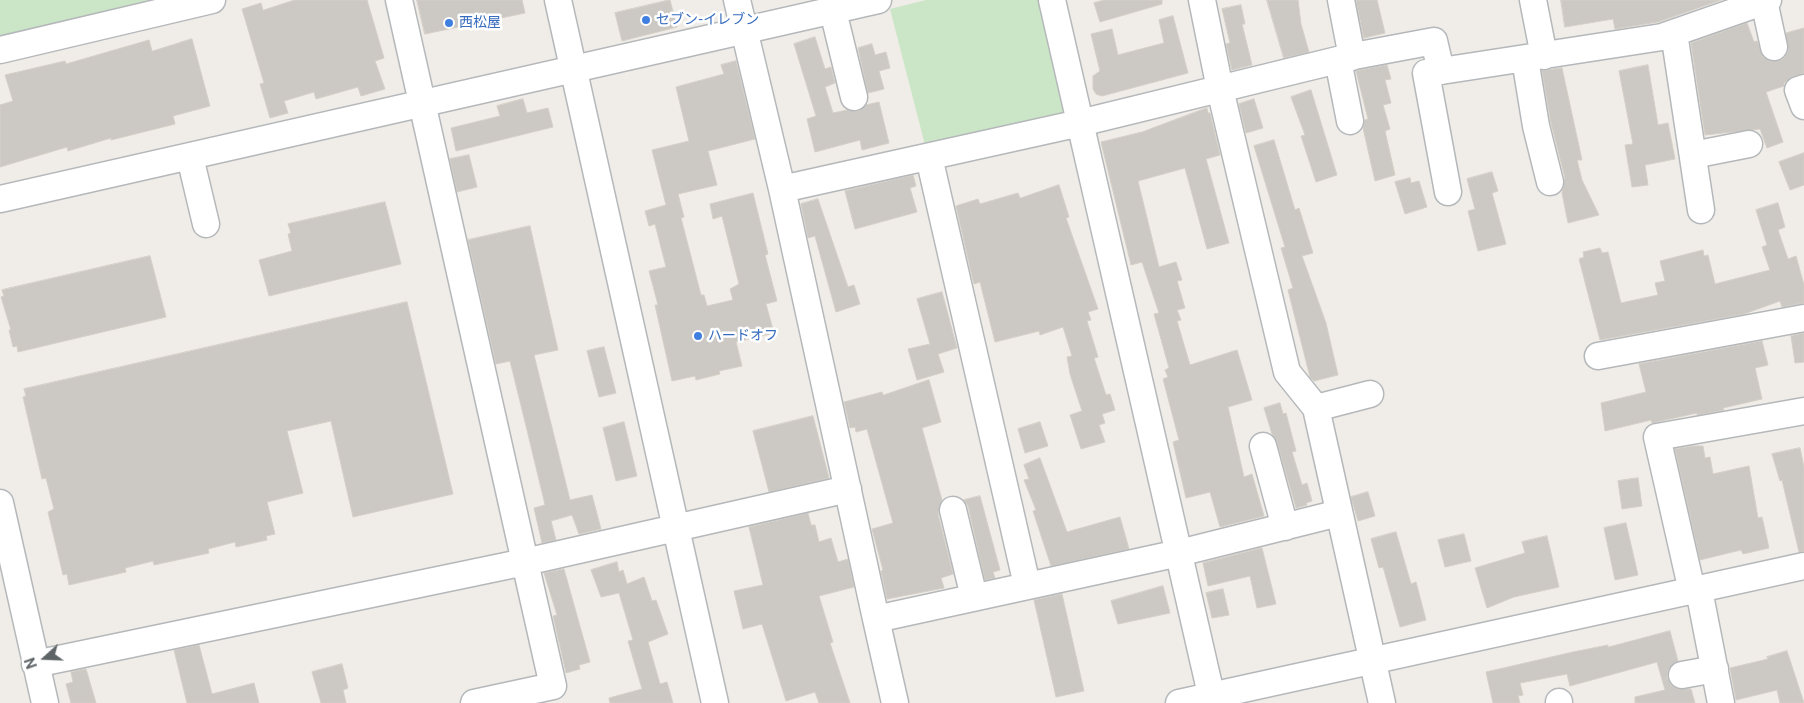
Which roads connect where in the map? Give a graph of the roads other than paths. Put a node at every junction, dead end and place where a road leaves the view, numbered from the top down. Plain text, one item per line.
1 (212, 0) edge
2 (399, 0) edge
3 (558, 0) edge
4 (738, 0) edge
5 (878, 0) edge
6 (1052, 0) edge
7 (1202, 0) edge
8 (1341, 0) edge
9 (1533, 0) edge
10 (1766, 1) edge
11 (833, 11) junction
12 (745, 32) junction
13 (1674, 33) junction
14 (1774, 47) dead end
15 (0, 50) edge
16 (1535, 57) junction
17 (1345, 59) junction
18 (573, 69) junction
19 (1441, 71) junction
20 (1804, 88) edge
21 (1220, 89) junction
22 (854, 97) dead end
23 (422, 105) junction
24 (1804, 106) edge
25 (1350, 121) dead end
26 (1080, 123) junction
27 (1749, 144) dead end
28 (1693, 155) junction
29 (929, 156) junction
30 (190, 157) junction
31 (1550, 182) dead end
32 (782, 189) junction
33 (1448, 192) dead end
34 (0, 200) edge
35 (1701, 210) dead end
36 (206, 224) dead end
37 (1804, 318) edge
38 (1598, 356) dead end
39 (1370, 394) dead end
40 (1316, 408) junction
41 (1804, 411) edge
42 (1263, 446) dead end
43 (848, 489) junction
44 (0, 503) edge
45 (953, 510) dead end
46 (1339, 514) junction
47 (1285, 527) junction
48 (676, 528) junction
49 (1179, 553) junction
50 (525, 562) junction
51 (1804, 566) edge
52 (1027, 585) junction
53 (1696, 591) junction
54 (974, 597) junction
55 (876, 619) junction
56 (1374, 661) junction
57 (35, 664) junction
58 (1714, 669) junction
59 (1682, 675) dead end
60 (555, 695) edge
61 (1212, 700) edge
62 (45, 703) edge
63 (474, 703) edge
64 (715, 703) edge
65 (895, 703) edge
66 (1180, 703) edge
67 (1382, 703) edge
68 (1721, 703) edge

1 - 15 street
2 - 23 street
3 - 18 street
4 - 12 street
5 - 11 street
6 - 26 street
7 - 21 street
8 - 17 street
9 - 16 street
10 - 13 street
10 - 14 street
11 - 12 street
11 - 22 street
12 - 18 street
12 - 32 street
13 - 16 street
13 - 28 street
16 - 19 street
16 - 31 street
17 - 19 street
17 - 21 street
17 - 25 street
18 - 23 street
18 - 48 street
19 - 33 street
20 - 24 street
21 - 26 street
21 - 40 street
23 - 30 street
23 - 50 street
26 - 29 street
26 - 49 street
27 - 28 street
28 - 35 street
29 - 32 street
29 - 52 street
30 - 34 street
30 - 36 street
32 - 43 street
37 - 38 street
39 - 40 street
40 - 46 street
41 - 53 street
42 - 47 street
43 - 48 street
43 - 55 street
44 - 57 street
45 - 54 street
46 - 47 street
46 - 56 street
47 - 49 street
48 - 50 street
48 - 64 street
49 - 52 street
49 - 61 street
50 - 57 street
50 - 60 street
51 - 53 street
52 - 54 street
53 - 56 street
53 - 58 street
54 - 55 street
55 - 65 street
56 - 61 street
56 - 67 street
57 - 62 street
58 - 59 street
58 - 68 street
60 - 63 street
61 - 66 street

